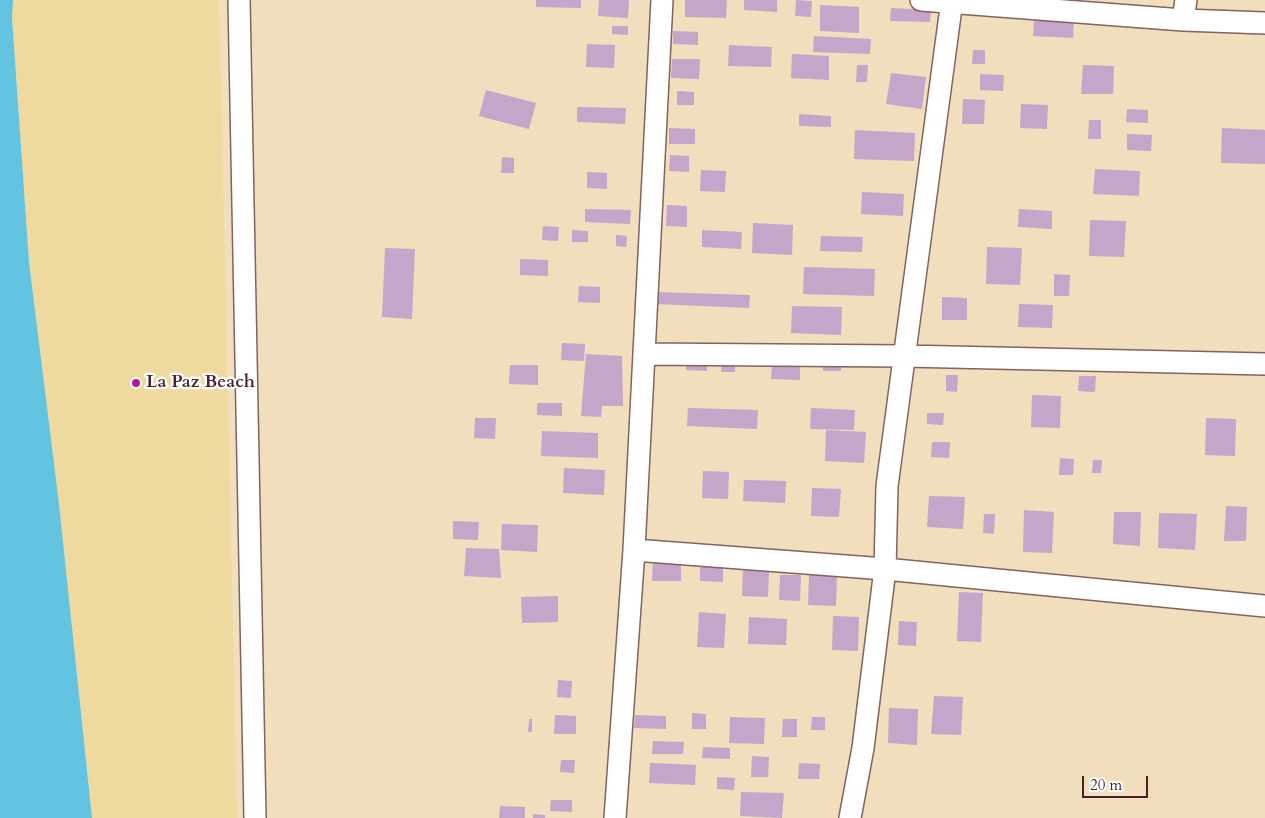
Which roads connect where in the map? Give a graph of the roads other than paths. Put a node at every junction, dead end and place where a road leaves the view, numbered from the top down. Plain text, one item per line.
1 (238, 0) edge
2 (662, 0) edge
3 (921, 0) edge
4 (951, 1) edge
5 (1185, 10) edge
6 (1265, 24) edge
7 (644, 354) junction
8 (905, 356) junction
9 (1265, 364) edge
10 (634, 550) junction
11 (885, 568) junction
12 (1265, 606) edge
13 (255, 818) edge
14 (615, 818) edge
15 (850, 818) edge

1 - 13 street
2 - 7 street
3 - 4 street
4 - 5 street
4 - 8 street
5 - 6 street
7 - 8 street
7 - 10 street
8 - 9 street
8 - 11 street
10 - 11 street
10 - 14 street
11 - 12 street
11 - 15 street

